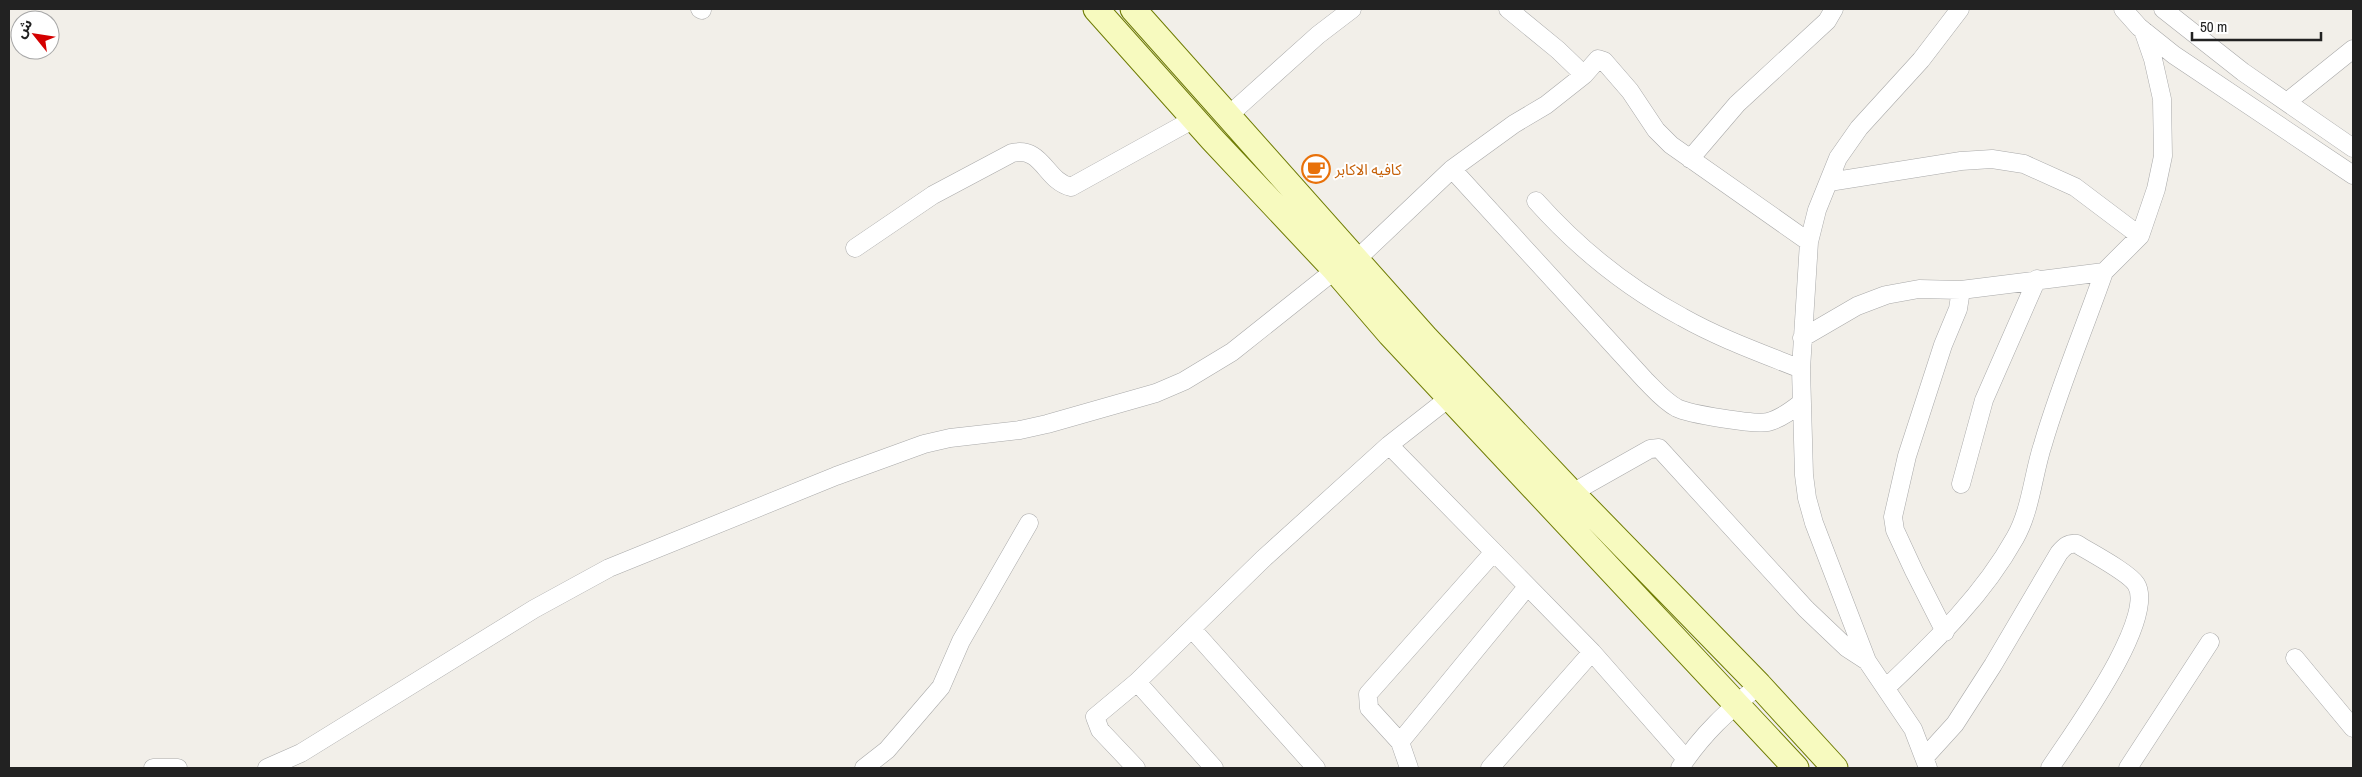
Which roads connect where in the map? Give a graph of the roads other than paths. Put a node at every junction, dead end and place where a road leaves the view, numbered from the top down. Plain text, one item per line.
1 (1096, 9) edge
2 (1133, 9) edge
3 (1352, 9) edge
4 (1508, 9) edge
5 (1834, 9) edge
6 (1960, 9) edge
7 (2123, 9) edge
8 (2165, 9) edge
9 (2141, 29) junction
10 (2353, 49) edge
11 (1584, 75) junction
12 (2286, 102) junction
13 (1229, 115) junction
14 (1194, 119) junction
15 (2353, 148) edge
16 (1690, 159) junction
17 (1452, 169) junction
18 (2353, 175) edge
19 (1829, 182) junction
20 (1536, 202) dead end
21 (2140, 236) junction
22 (1809, 242) junction
23 (855, 248) dead end
24 (1346, 264) junction
25 (2104, 272) junction
26 (2037, 279) junction
27 (1961, 290) junction
28 (1802, 338) junction
29 (1801, 370) junction
30 (1450, 398) junction
31 (1801, 403) junction
32 (1389, 445) junction
33 (1961, 484) dead end
34 (1572, 493) junction
35 (1029, 523) dead end
36 (1494, 553) junction
37 (1527, 587) junction
38 (1192, 629) junction
39 (1945, 632) junction
40 (2210, 642) dead end
41 (1592, 652) junction
42 (2295, 658) dead end
43 (1867, 661) junction
44 (1137, 682) junction
45 (1759, 686) junction
46 (1887, 687) junction
47 (1735, 705) junction
48 (2353, 728) edge
49 (1400, 742) junction
50 (1683, 763) edge
51 (1926, 763) edge
52 (152, 768) edge
53 (178, 768) edge
54 (267, 768) edge
55 (864, 768) edge
56 (1136, 768) edge
57 (1214, 768) edge
58 (1316, 768) edge
59 (1409, 768) edge
60 (1490, 768) edge
61 (1796, 768) edge
62 (1835, 768) edge
63 (2050, 768) edge
64 (2128, 768) edge

1 - 14 main road
2 - 13 main road
3 - 13 street
4 - 11 street
5 - 16 street
6 - 19 street
7 - 9 street
8 - 9 street
8 - 12 street
9 - 18 street
9 - 21 street
10 - 12 street
11 - 16 street
11 - 17 street
12 - 15 street
13 - 24 main road
14 - 23 street
14 - 24 main road
16 - 22 street
17 - 24 street
17 - 31 street
19 - 21 street
19 - 22 street
20 - 29 street
21 - 25 street
22 - 28 street
24 - 30 main road
24 - 34 main road
24 - 54 street
25 - 26 street
25 - 39 street
26 - 27 street
26 - 33 street
27 - 28 street
27 - 39 street
28 - 29 street
29 - 31 street
30 - 32 street
30 - 47 main road
31 - 43 street
32 - 36 street
32 - 38 street
34 - 43 street
34 - 45 main road
35 - 55 street
36 - 37 street
36 - 49 street
37 - 41 street
37 - 49 street
38 - 44 street
38 - 58 street
39 - 46 street
40 - 64 street
41 - 50 street
41 - 60 street
42 - 48 street
43 - 46 street
44 - 56 street
44 - 57 street
45 - 47 street
45 - 62 main road
46 - 51 street
47 - 50 street
47 - 61 main road
49 - 59 street
51 - 63 street
52 - 53 street

